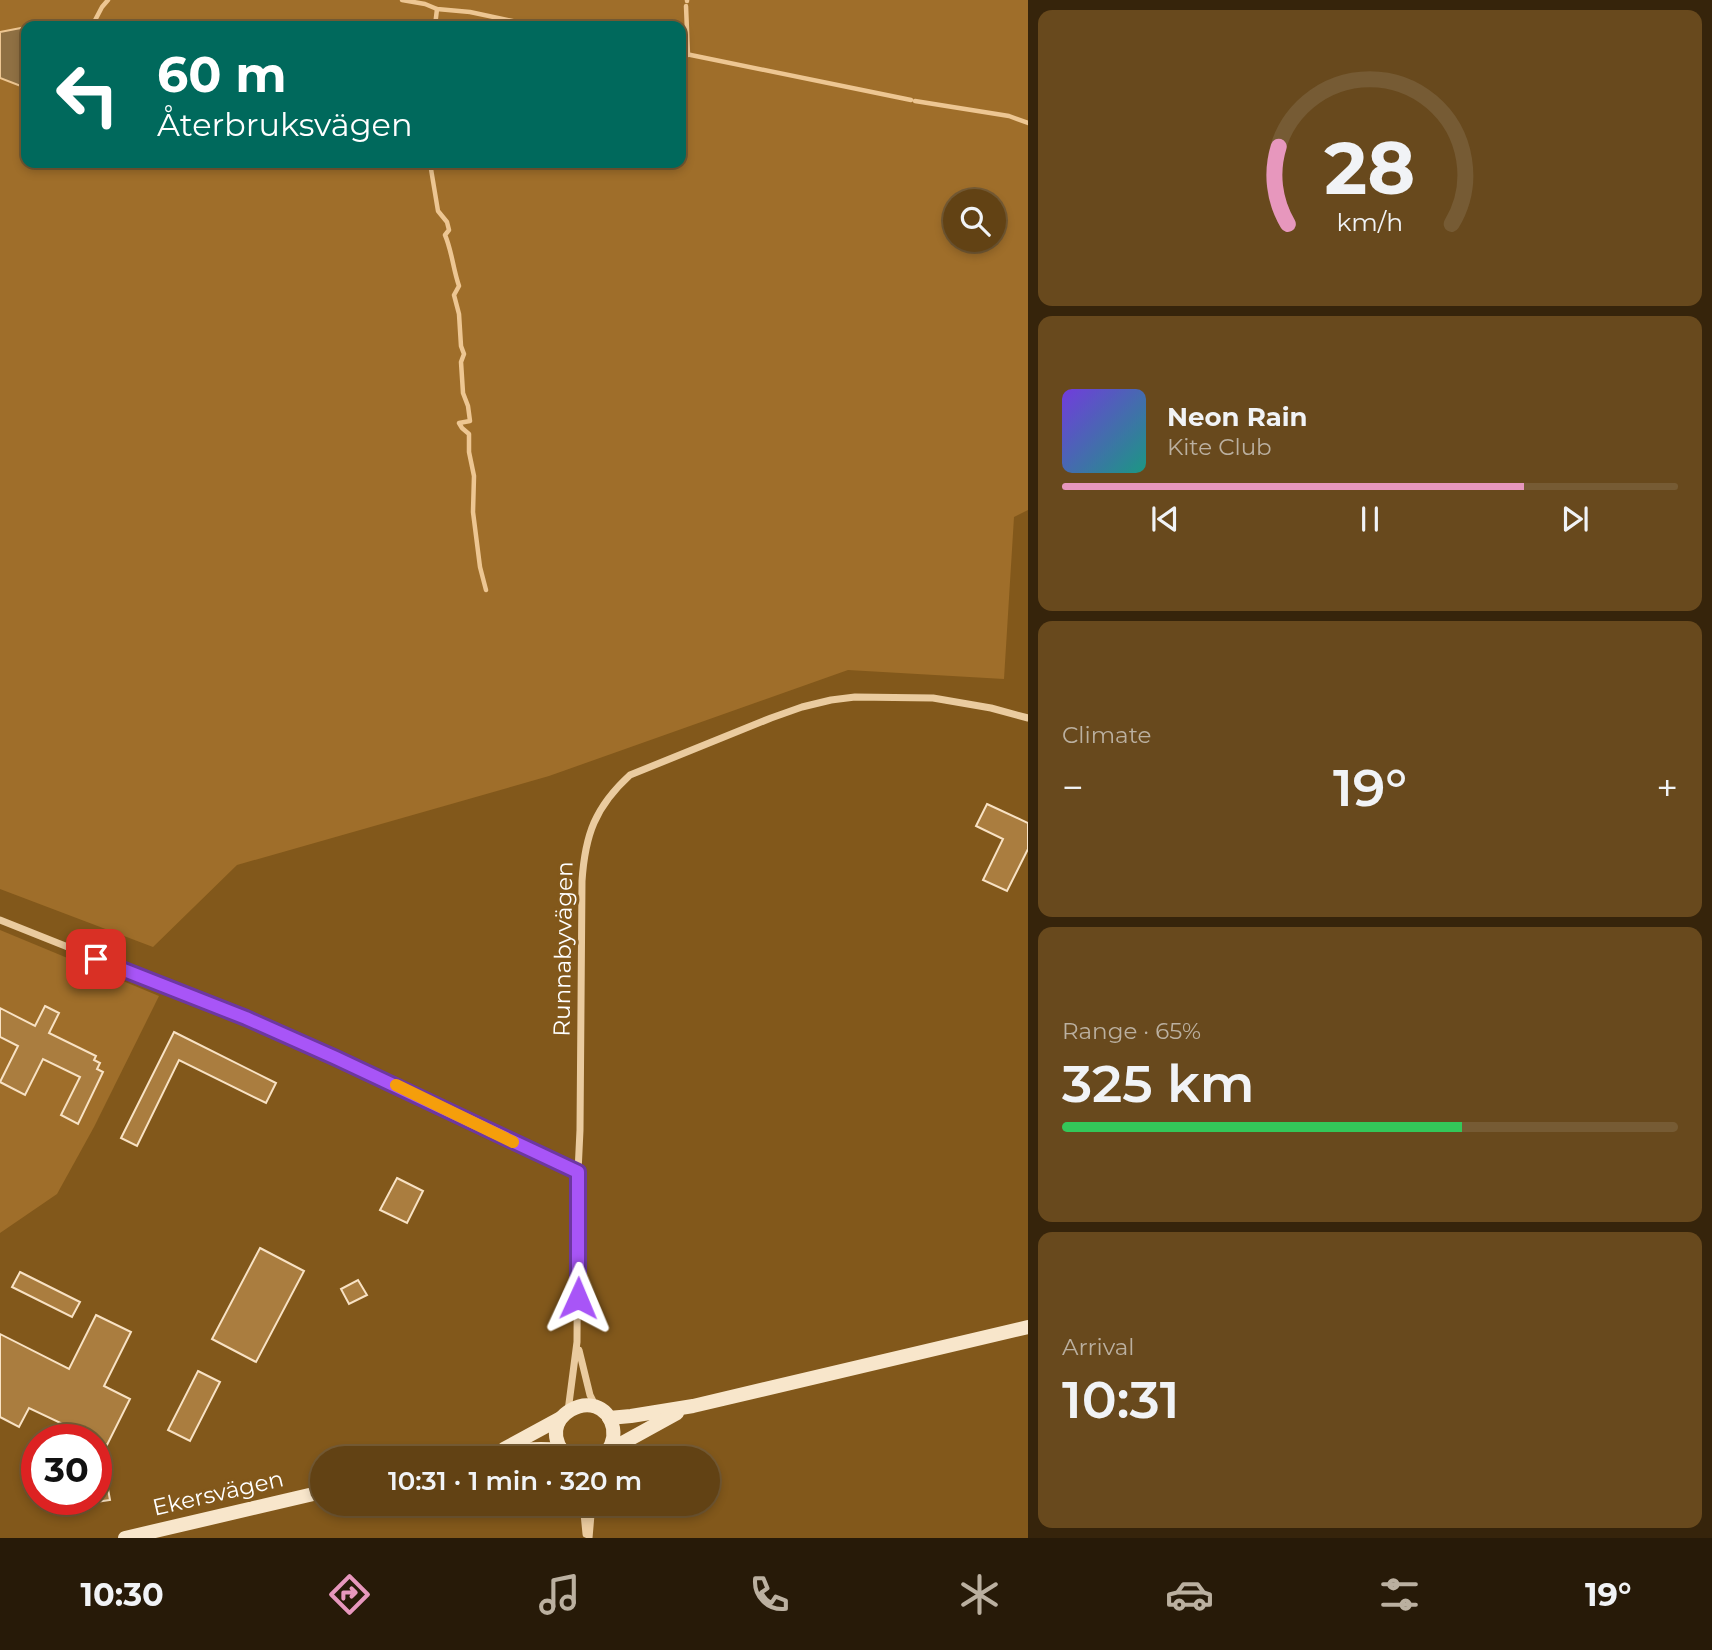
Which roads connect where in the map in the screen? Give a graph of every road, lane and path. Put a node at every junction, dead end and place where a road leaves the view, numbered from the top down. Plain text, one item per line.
1 (1028, 719) edge
2 (0, 920) edge
3 (578, 1172) junction
4 (1028, 1327) edge
5 (577, 1342) junction
6 (692, 1406) junction
7 (596, 1407) junction
8 (565, 1414) junction
9 (609, 1418) junction
10 (508, 1446) edge
11 (562, 1446) edge
12 (610, 1446) edge
13 (620, 1446) edge
14 (310, 1495) edge
15 (585, 1516) edge
16 (591, 1516) edge
17 (125, 1538) edge
18 (588, 1538) edge

1 - 3 street, Runnabyvägen
2 - 3 street
3 - 5 street, Runnabyvägen
4 - 6 main road
5 - 7 street, Runnabyvägen
5 - 8 street, Runnabyvägen
6 - 9 main road
6 - 13 main road
7 - 8 main road
7 - 9 main road
8 - 10 main road
8 - 11 main road
9 - 12 main road
14 - 17 main road, Ekersvägen
15 - 18 street
16 - 18 street

